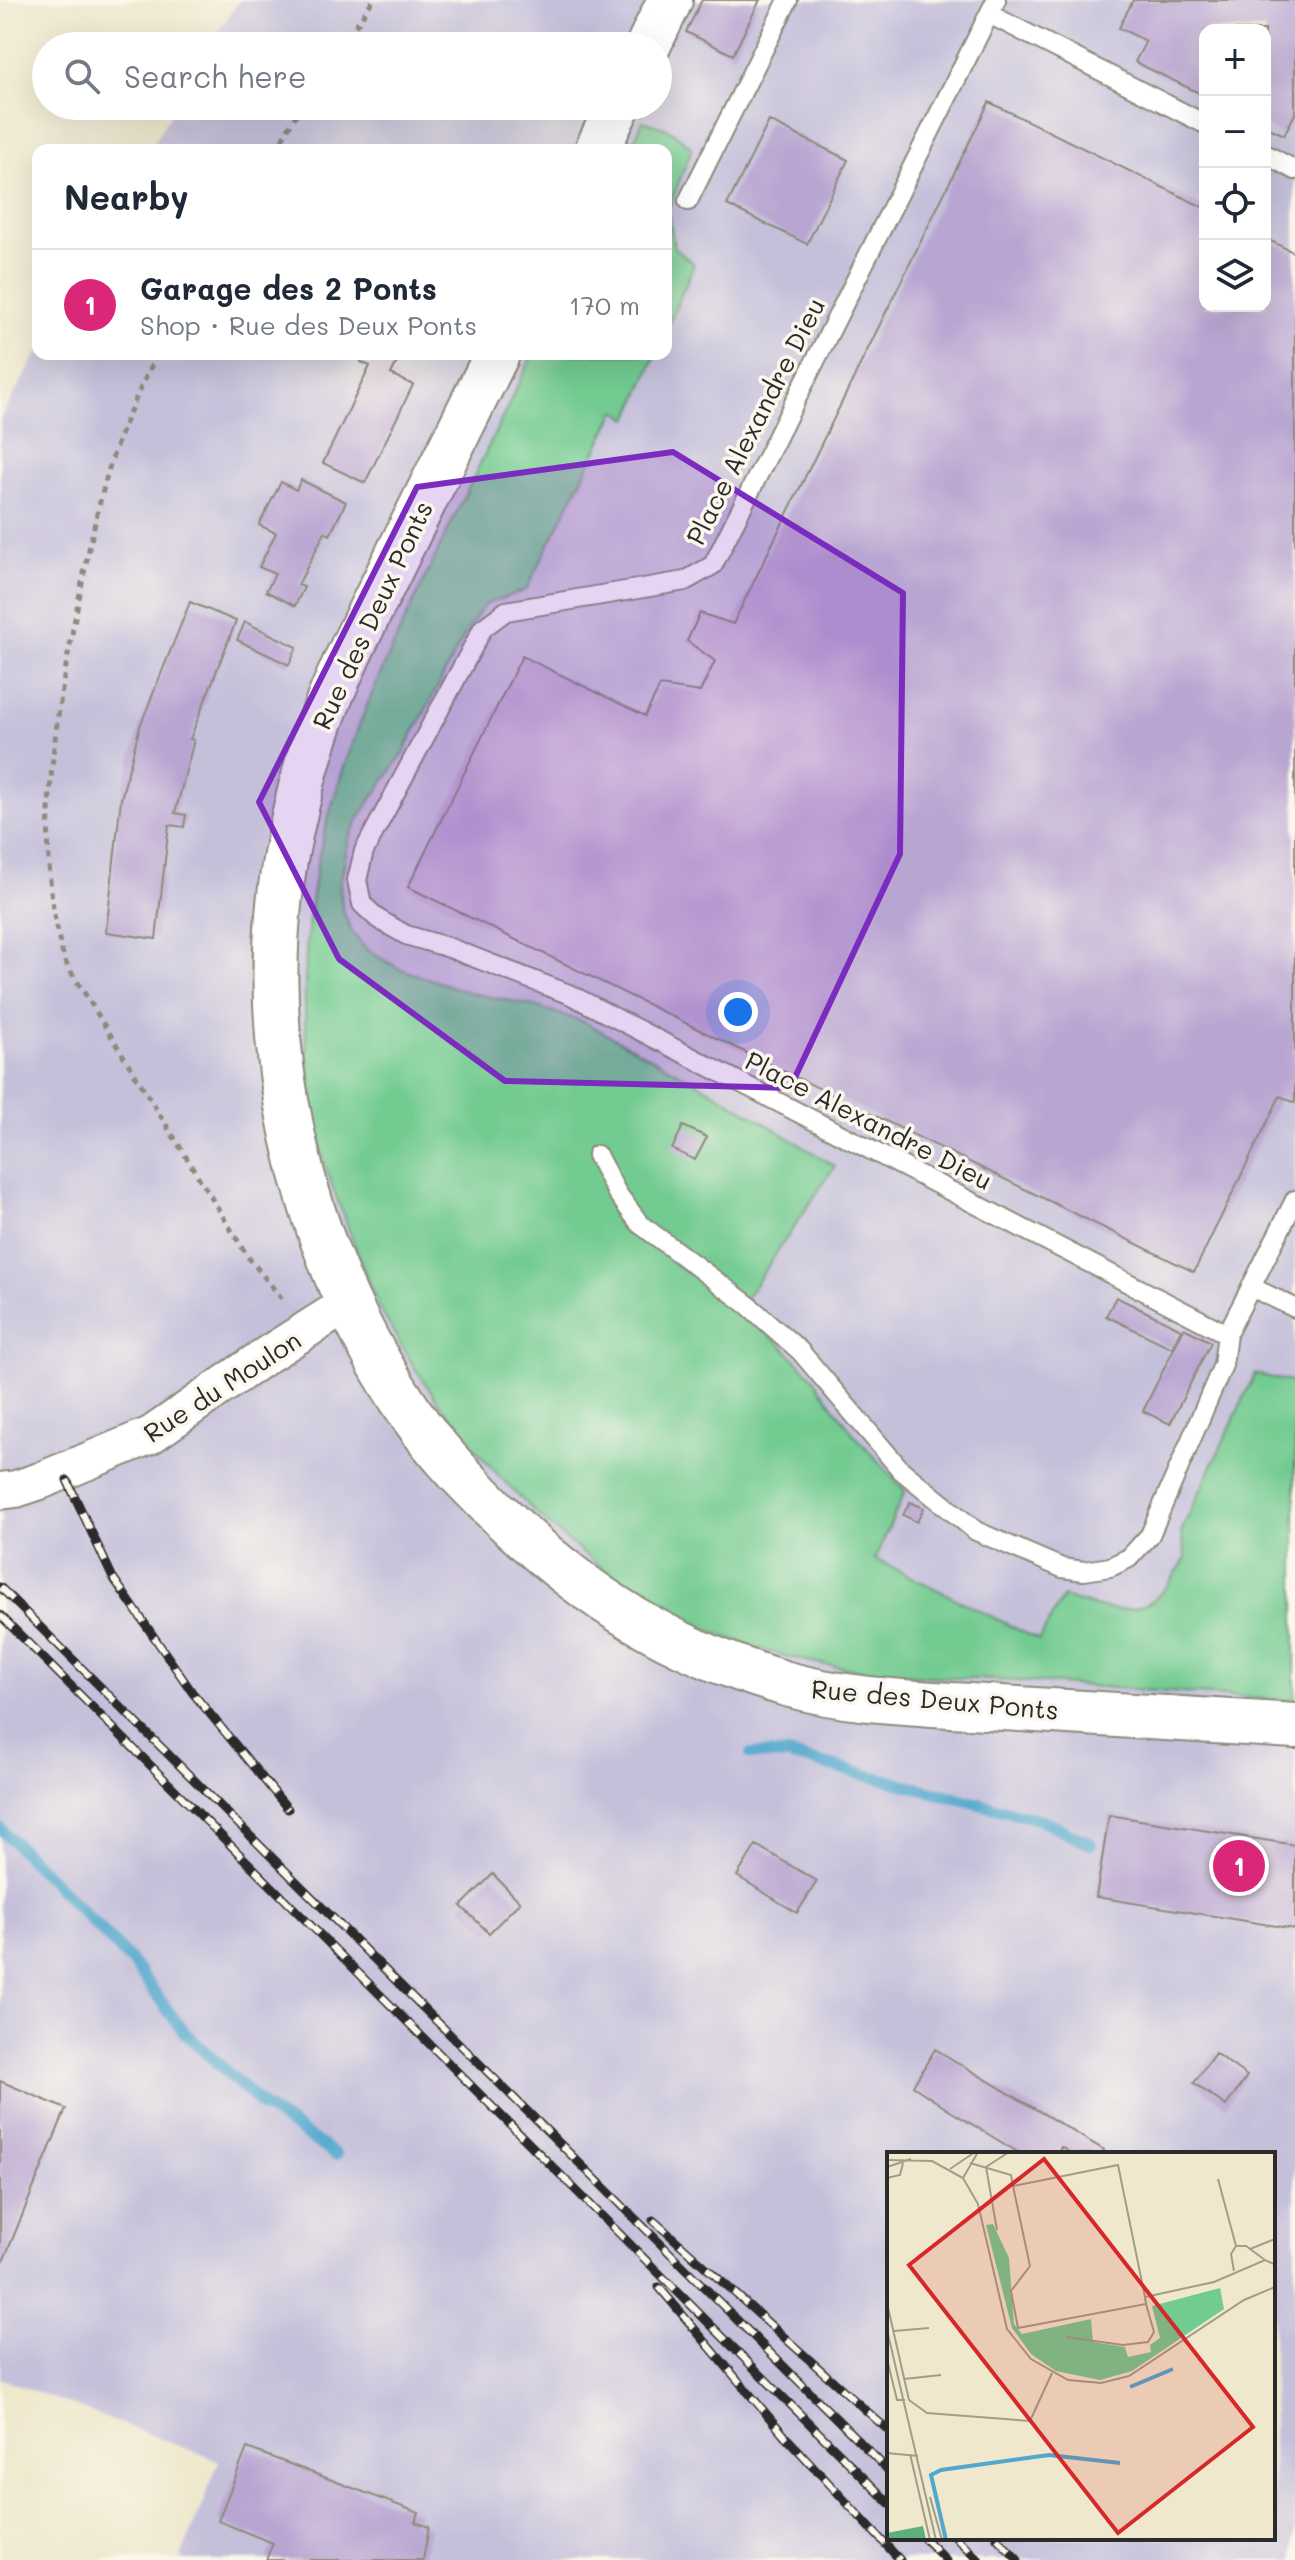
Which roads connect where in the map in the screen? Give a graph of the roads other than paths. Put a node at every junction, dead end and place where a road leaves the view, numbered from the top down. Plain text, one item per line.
1 (670, 0) edge
2 (788, 0) edge
3 (993, 7) edge
4 (655, 32) edge
5 (611, 120) edge
6 (1199, 121) edge
7 (600, 144) edge
8 (1271, 157) edge
9 (1295, 170) edge
10 (688, 201) dead end
11 (494, 360) edge
12 (597, 1155) dead end
13 (1295, 1200) edge
14 (1251, 1287) junction
15 (349, 1303) junction
16 (1295, 1308) edge
17 (1227, 1334) junction
18 (0, 1491) edge
19 (1295, 1726) edge

1 - 4 main road
2 - 10 lane
3 - 6 lane, Place Alexandre Dieu
3 - 17 lane, Place Alexandre Dieu
5 - 7 main road
8 - 9 lane
11 - 15 main road, Rue des Deux Ponts
12 - 17 lane
13 - 14 lane
14 - 16 lane
14 - 17 lane
15 - 18 street, Rue du Moulon
15 - 19 main road, Rue des Deux Ponts

